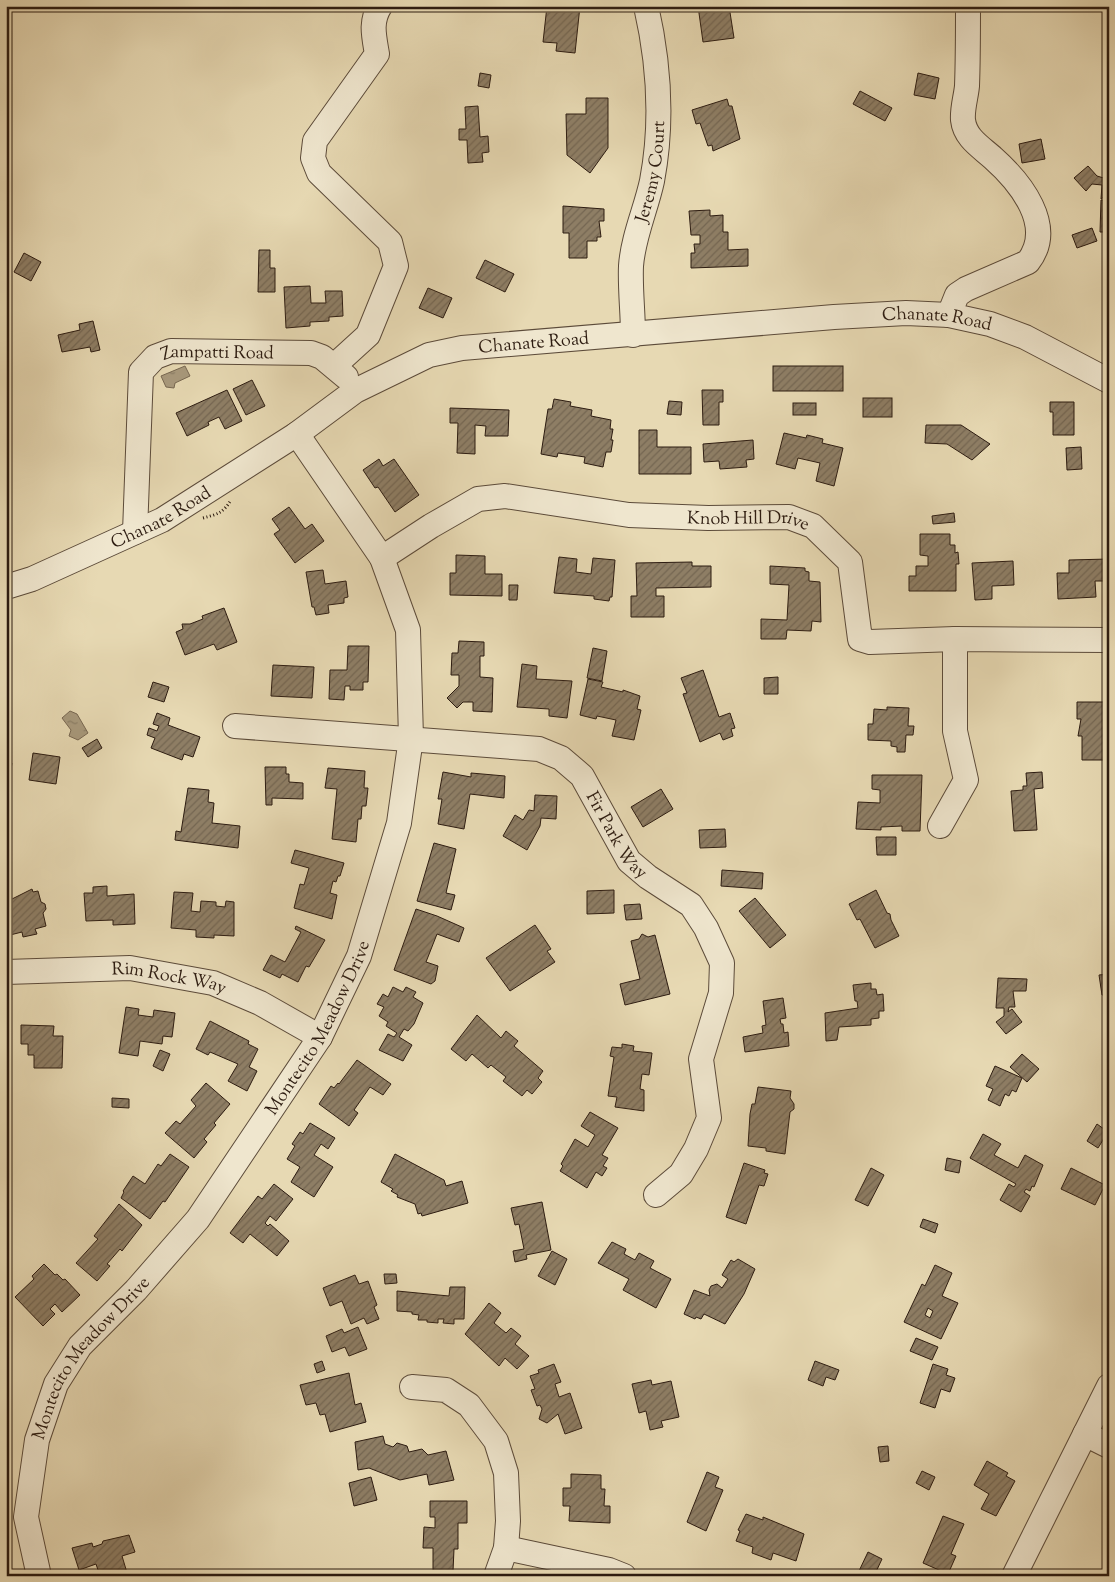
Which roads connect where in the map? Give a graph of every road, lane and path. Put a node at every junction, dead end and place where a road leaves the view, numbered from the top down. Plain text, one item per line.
1 (380, 6) edge
2 (646, 6) edge
3 (968, 6) edge
4 (949, 315) junction
5 (633, 335) junction
6 (334, 366) junction
7 (1109, 381) edge
8 (356, 391) junction
9 (298, 434) junction
10 (135, 532) junction
11 (382, 558) junction
12 (6, 587) edge
13 (955, 639) junction
14 (1109, 640) edge
15 (235, 726) dead end
16 (411, 738) junction
17 (940, 826) dead end
18 (6, 972) edge
19 (320, 1037) junction
20 (656, 1195) dead end
21 (1109, 1386) edge
22 (412, 1387) dead end
23 (1085, 1434) junction
24 (1109, 1446) edge
25 (506, 1548) junction
26 (40, 1576) edge
27 (496, 1576) edge
28 (624, 1576) edge
29 (1014, 1576) edge

1 - 6 street
2 - 5 street, Jeremy Court
3 - 4 street
4 - 5 street, Chanate Road
4 - 7 street, Chanate Road
5 - 8 street, Chanate Road
6 - 8 street, Zampatti Road
6 - 10 street, Zampatti Road
8 - 9 street, Chanate Road
9 - 10 street, Chanate Road
9 - 11 street, Montecito Meadow Drive
10 - 12 street, Chanate Road
11 - 13 street, Knob Hill Drive
11 - 16 street, Montecito Meadow Drive
13 - 14 street, Knob Hill Drive
13 - 17 street
15 - 16 street, Fir Park Way
16 - 19 street, Montecito Meadow Drive
16 - 20 street, Fir Park Way
18 - 19 street, Rim Rock Way
19 - 26 street, Montecito Meadow Drive
21 - 23 street
22 - 25 street
23 - 24 street
23 - 29 street
25 - 27 street
25 - 28 street

